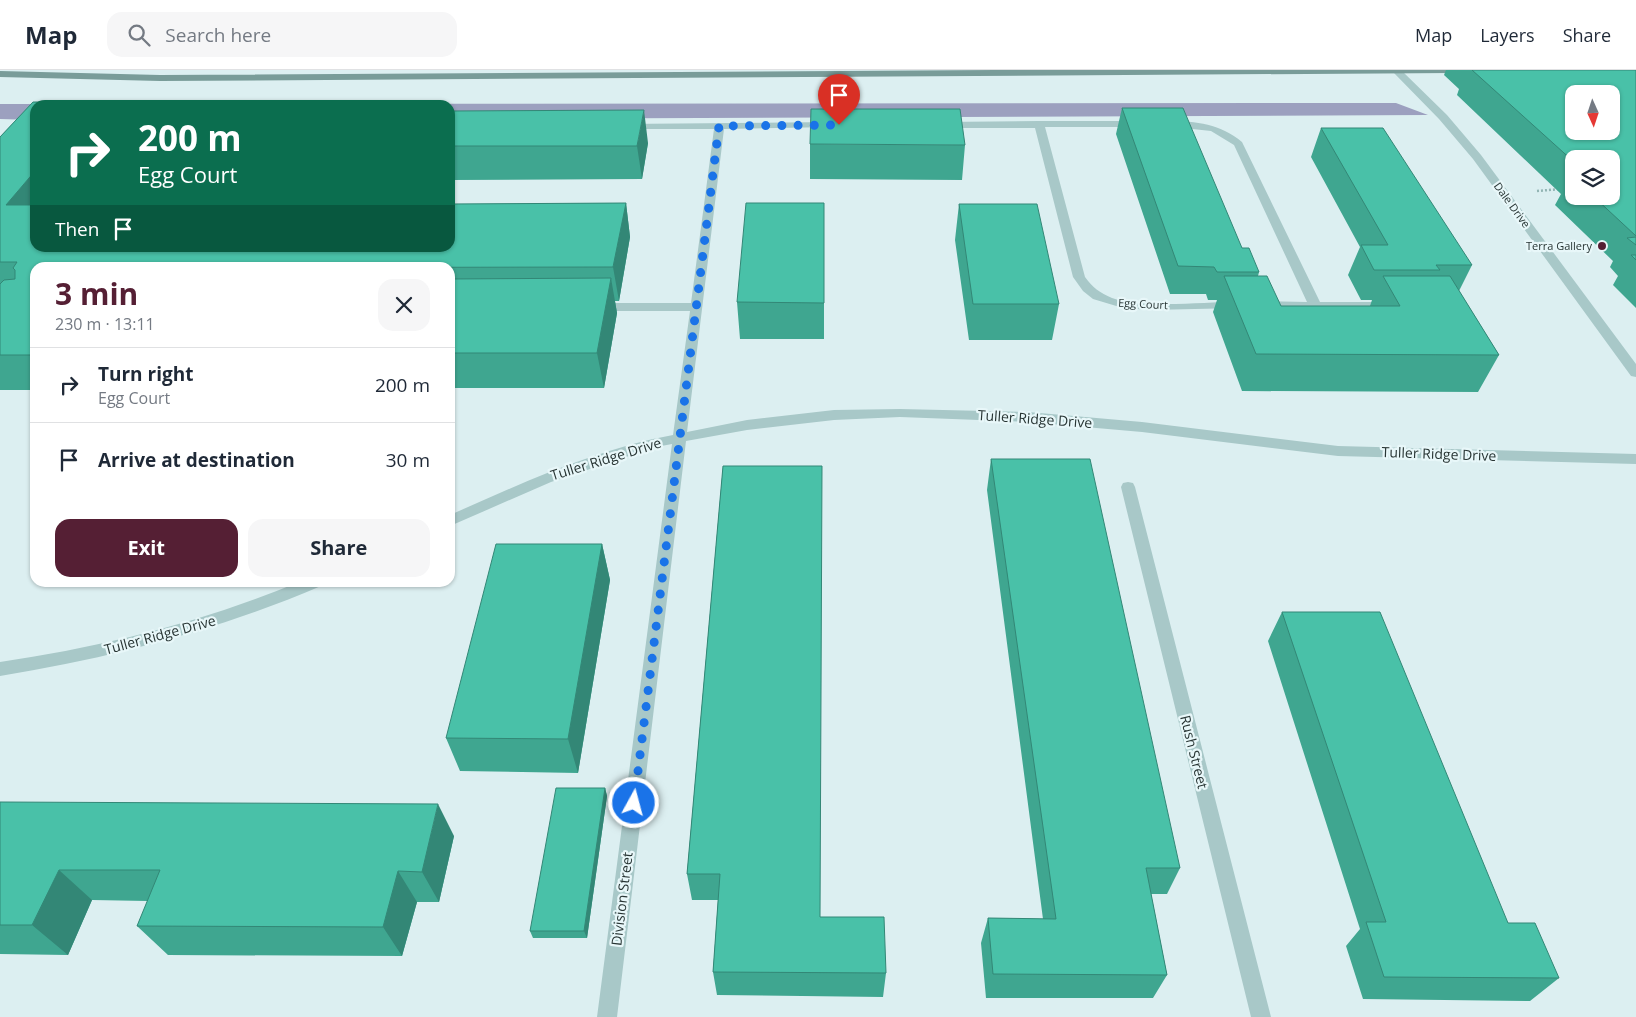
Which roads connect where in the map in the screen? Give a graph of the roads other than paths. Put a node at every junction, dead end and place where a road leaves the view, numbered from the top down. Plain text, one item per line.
1 (1396, 70) edge
2 (1453, 70) edge
3 (0, 74) edge
4 (1039, 124) junction
5 (839, 125) edge
6 (929, 125) edge
7 (619, 126) edge
8 (719, 126) junction
9 (1315, 305) junction
10 (697, 306) junction
11 (1404, 306) edge
12 (579, 307) edge
13 (1636, 373) edge
14 (681, 437) junction
15 (1636, 459) edge
16 (1128, 487) dead end
17 (455, 518) edge
18 (304, 587) edge
19 (0, 669) edge
20 (607, 1017) edge
21 (1261, 1017) edge

1 - 2 street
1 - 3 street
1 - 13 street, Dale Drive
4 - 6 street
4 - 9 street
4 - 9 street, Egg Court
5 - 8 street
7 - 8 street
8 - 10 street, Division Street
9 - 11 street, Egg Court
10 - 12 street
10 - 14 street, Division Street
14 - 15 street, Tuller Ridge Drive
14 - 17 street, Tuller Ridge Drive
14 - 20 street, Division Street
16 - 21 street, Rush Street
18 - 19 street, Tuller Ridge Drive

